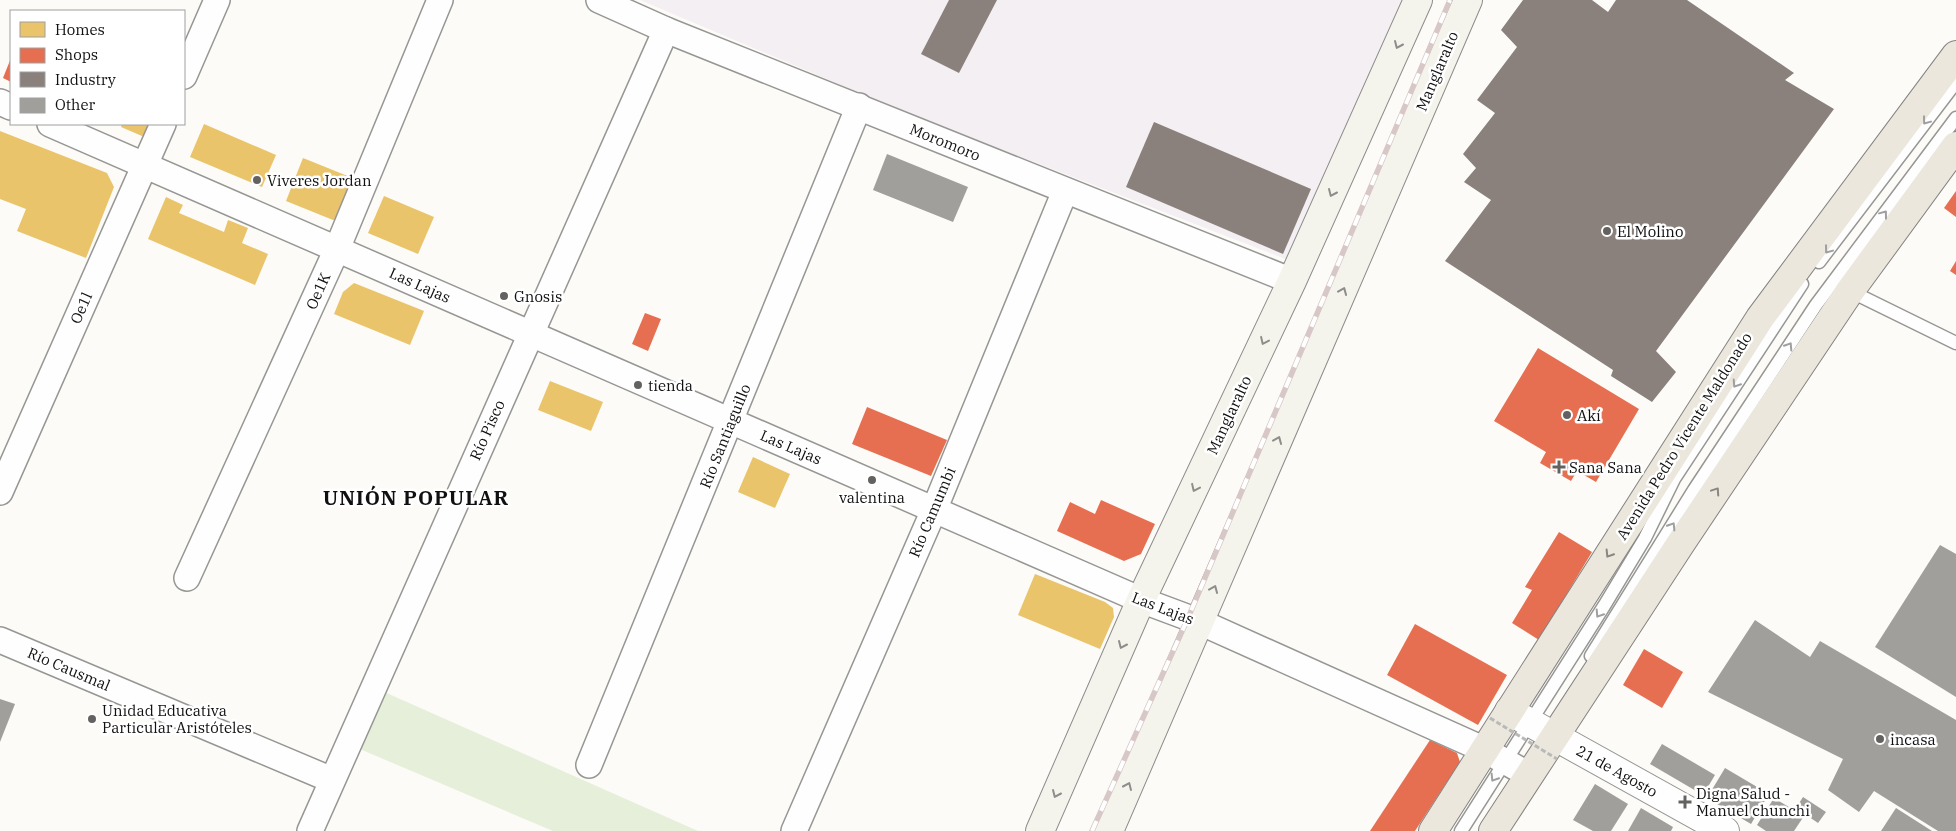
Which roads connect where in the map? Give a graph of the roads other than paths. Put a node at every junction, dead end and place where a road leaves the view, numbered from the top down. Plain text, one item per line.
1 (217, 0) edge
2 (440, 0) edge
3 (599, 0) edge
4 (1418, 0) edge
5 (1468, 0) edge
6 (666, 30) junction
7 (1956, 55) edge
8 (185, 74) edge
9 (1956, 82) edge
10 (859, 106) junction
11 (1956, 118) edge
12 (52, 125) edge
13 (163, 125) edge
14 (1955, 151) edge
15 (144, 165) junction
16 (1065, 191) junction
17 (337, 249) junction
18 (1292, 281) junction
19 (1850, 291) junction
20 (530, 333) junction
21 (1956, 342) edge
22 (731, 422) junction
23 (0, 492) edge
24 (934, 510) junction
25 (187, 578) dead end
26 (1141, 600) junction
27 (1200, 622) junction
28 (0, 640) edge
29 (1531, 729) junction
30 (1509, 764) junction
31 (588, 765) dead end
32 (332, 780) junction
33 (310, 831) edge
34 (794, 831) edge
35 (1040, 831) edge
36 (1108, 831) edge
37 (1433, 831) edge
38 (1461, 831) edge
39 (1480, 831) edge
40 (1493, 831) edge
41 (1725, 831) edge

1 - 8 street
2 - 17 street, Oe1K
3 - 6 street, Moromoro
4 -> 18 main road, Manglaralto
27 -> 5 main road, Manglaralto
6 - 10 street, Moromoro
6 - 20 street, Río Pisco
7 -> 29 main road, Avenida Pedro Vicente Maldonado
9 -> 29 lane
10 - 16 street, Moromoro
10 - 22 street, Río Santiaguillo
29 -> 11 lane
12 - 15 street, Las Lajas
13 - 15 street, Oe1l
14 - 19 main road, Avenida Pedro Vicente Maldonado
15 - 17 street, Las Lajas
15 - 23 street, Oe1l
16 - 18 street, Moromoro
16 - 24 street, Río Camumbi
17 - 20 street, Las Lajas
17 - 25 street, Oe1K
18 -> 26 main road, Manglaralto
19 - 21 lane
29 -> 19 main road, Avenida Pedro Vicente Maldonado
20 - 22 street, Las Lajas
20 - 32 street, Río Pisco
22 - 24 street, Las Lajas
22 - 31 street, Río Santiaguillo
24 - 26 street, Las Lajas
24 - 34 street, Río Camumbi
26 - 27 street, Las Lajas
26 -> 35 main road, Manglaralto
27 - 30 street, Las Lajas
36 -> 27 main road, Manglaralto
28 - 32 street, Río Causmal
29 - 30 main road, Avenida Pedro Vicente Maldonado
29 - 30 main road, Avenida Pedro Vicente Maldonado
29 - 41 street, 21 de Agosto
30 - 37 main road, Avenida Pedro Vicente Maldonado
30 -> 38 lane
30 - 39 lane
30 - 40 main road, Avenida Pedro Vicente Maldonado
32 - 33 street, Río Pisco

